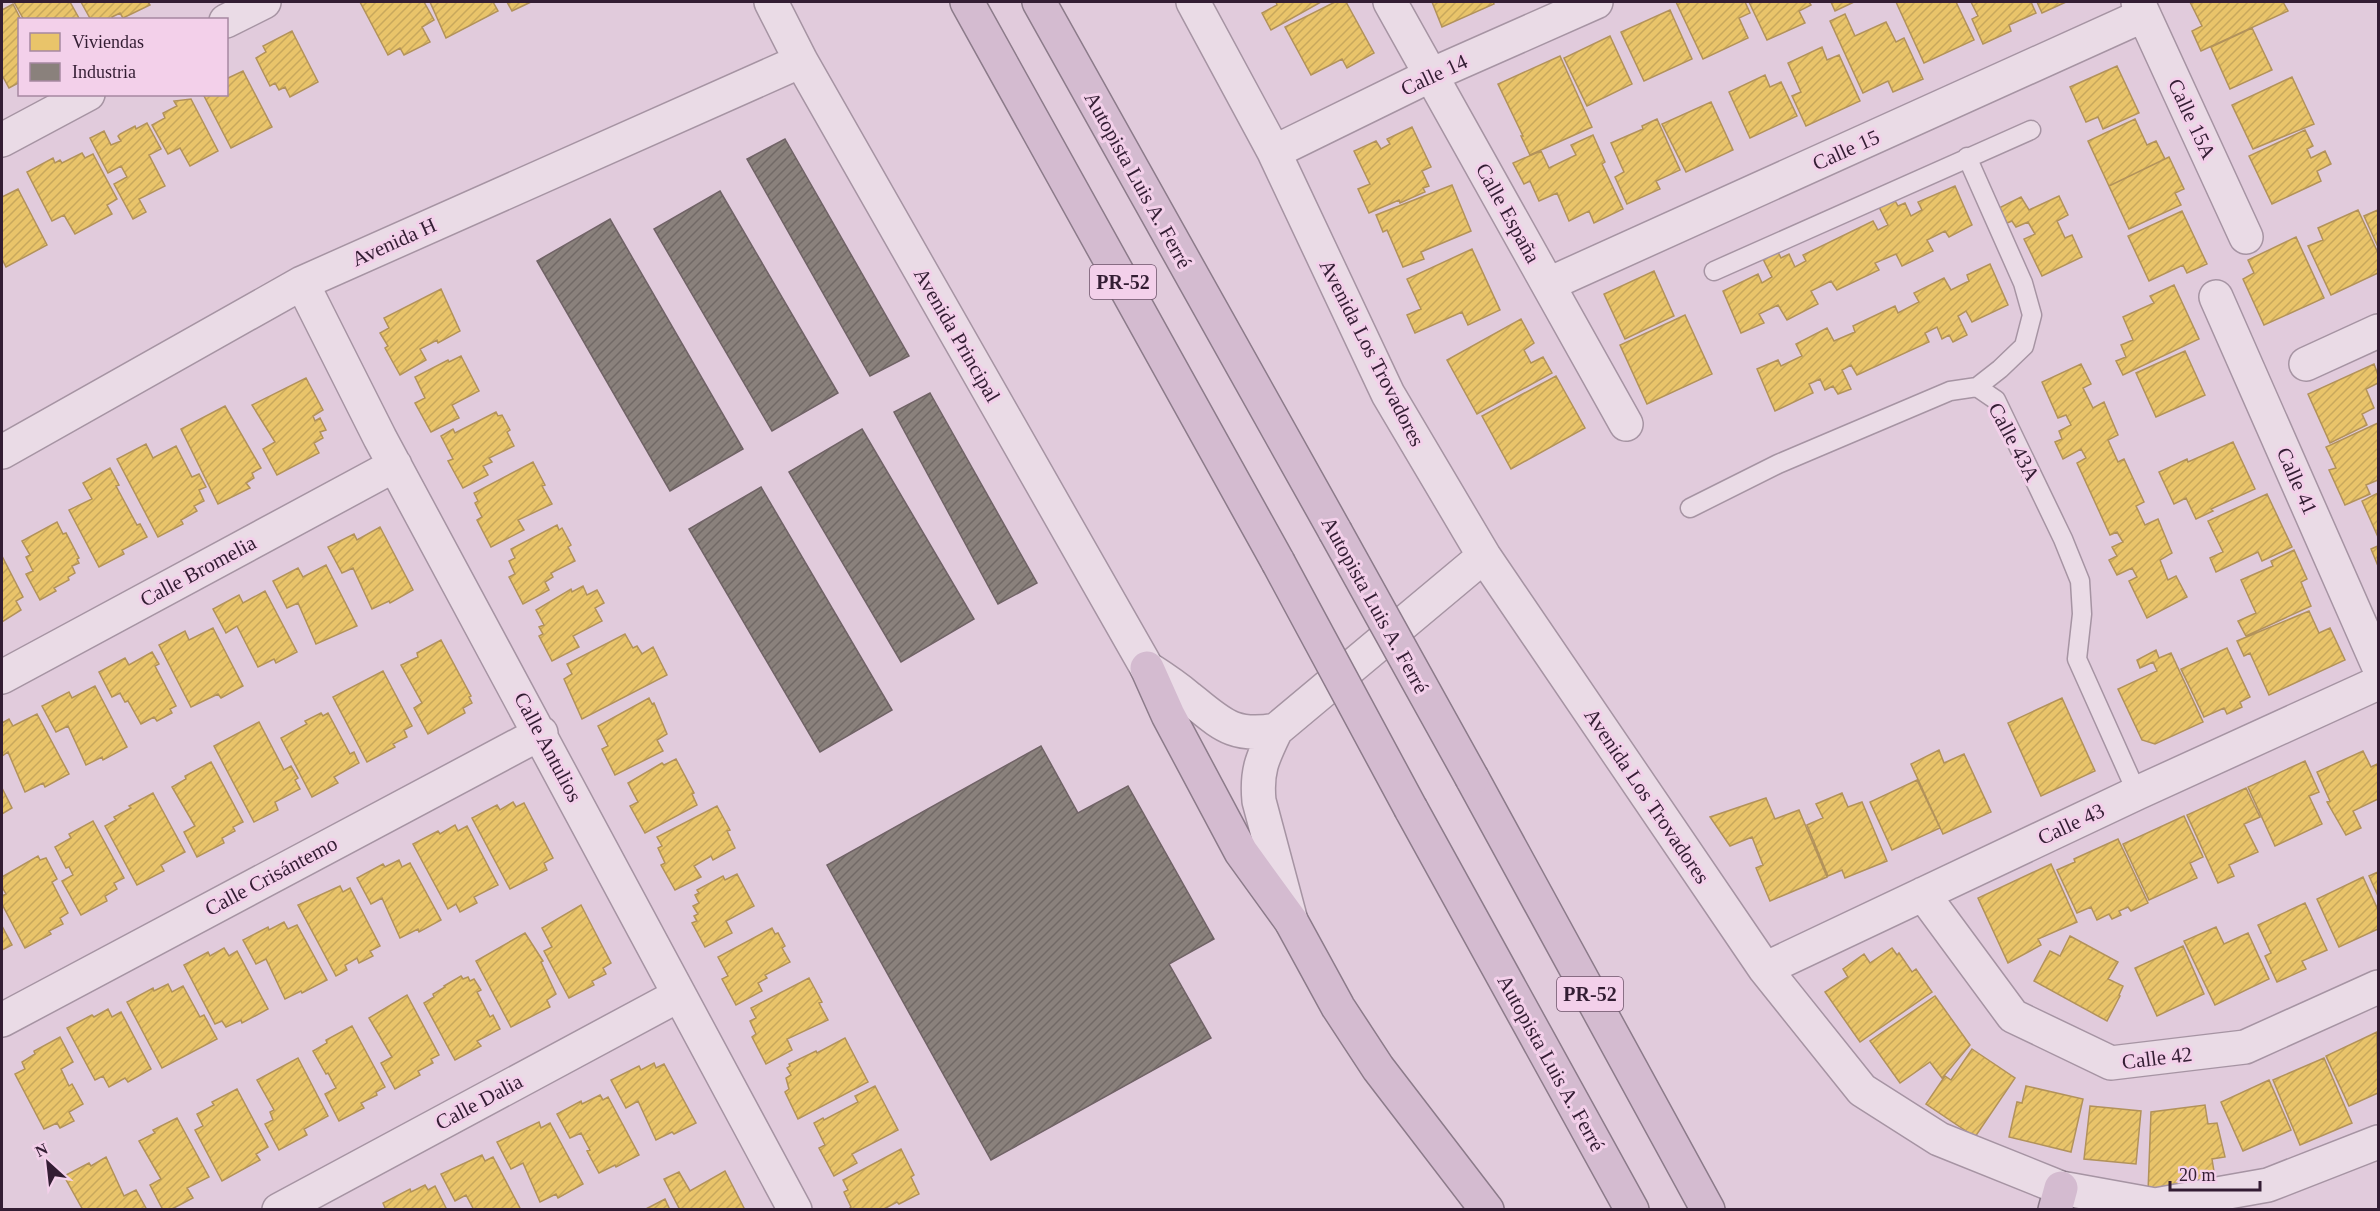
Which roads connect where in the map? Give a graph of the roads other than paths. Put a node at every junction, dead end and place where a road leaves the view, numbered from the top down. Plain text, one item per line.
1 (264, 2) edge
2 (771, 2) edge
3 (967, 2) edge
4 (1039, 2) edge
5 (1193, 2) edge
6 (1390, 2) edge
7 (1596, 2) edge
8 (2141, 8) edge
9 (228, 20) edge
10 (801, 61) junction
11 (1431, 75) junction
12 (84, 96) edge
13 (2031, 130) dead end
14 (2, 140) edge
15 (1274, 152) junction
16 (1967, 157) junction
17 (2246, 237) dead end
18 (1714, 271) dead end
19 (302, 283) junction
20 (1548, 284) junction
21 (2216, 297) dead end
22 (2379, 331) edge
23 (2306, 364) dead end
24 (1977, 387) junction
25 (1626, 424) dead end
26 (2, 452) edge
27 (395, 465) junction
28 (1690, 508) dead end
29 (1484, 556) junction
30 (2379, 665) edge
31 (1147, 668) junction
32 (2, 677) edge
33 (2379, 683) edge
34 (1276, 730) junction
35 (540, 733) junction
36 (2137, 793) junction
37 (1923, 894) junction
38 (1291, 921) junction
39 (1765, 969) junction
40 (2379, 987) edge
41 (679, 995) junction
42 (2, 1020) edge
43 (2379, 1142) edge
44 (2058, 1199) edge
45 (279, 1209) edge
46 (795, 1209) edge
47 (1487, 1209) edge
48 (1632, 1209) edge
49 (1708, 1209) edge

1 - 9 street
2 - 10 street, Avenida Principal
3 - 48 highway, Autopista Luis A. Ferré / PR-52, bridge
4 - 49 highway, Autopista Luis A. Ferré / PR-52, bridge
5 - 15 street, Avenida Los Trovadores
6 - 11 street, Calle España
7 - 11 street, Calle 14
8 - 17 street, Calle 15A
8 - 20 street, Calle 15
10 - 19 street, Avenida H
10 - 31 street, Avenida Principal
11 - 15 street, Calle 14
11 - 20 street, Calle España
12 - 14 street
13 - 16 lane
15 - 29 street, Avenida Los Trovadores
16 - 18 lane
16 - 24 lane
19 - 26 street, Avenida H
19 - 27 street, Calle Antulios
20 - 25 street, Calle España
21 - 30 street, Calle 41
22 - 23 street
24 - 28 lane, Calle 43A
24 - 36 lane, Calle 43A
27 - 32 street, Calle Bromelia
27 - 35 street, Calle Antulios
29 - 34 street
29 - 39 street, Avenida Los Trovadores
31 - 34 street
31 - 38 highway
33 - 36 street, Calle 43
34 - 38 street
35 - 41 street, Calle Antulios
35 - 42 street, Calle Crisántemo
36 - 37 street, Calle 43
37 - 39 street, Calle 43
37 - 40 street, Calle 42
38 - 47 highway
39 - 44 street, Avenida Los Trovadores
41 - 45 street, Calle Dalia
41 - 46 street, Calle Antulios
43 - 44 street, Avenida Los Trovadores

